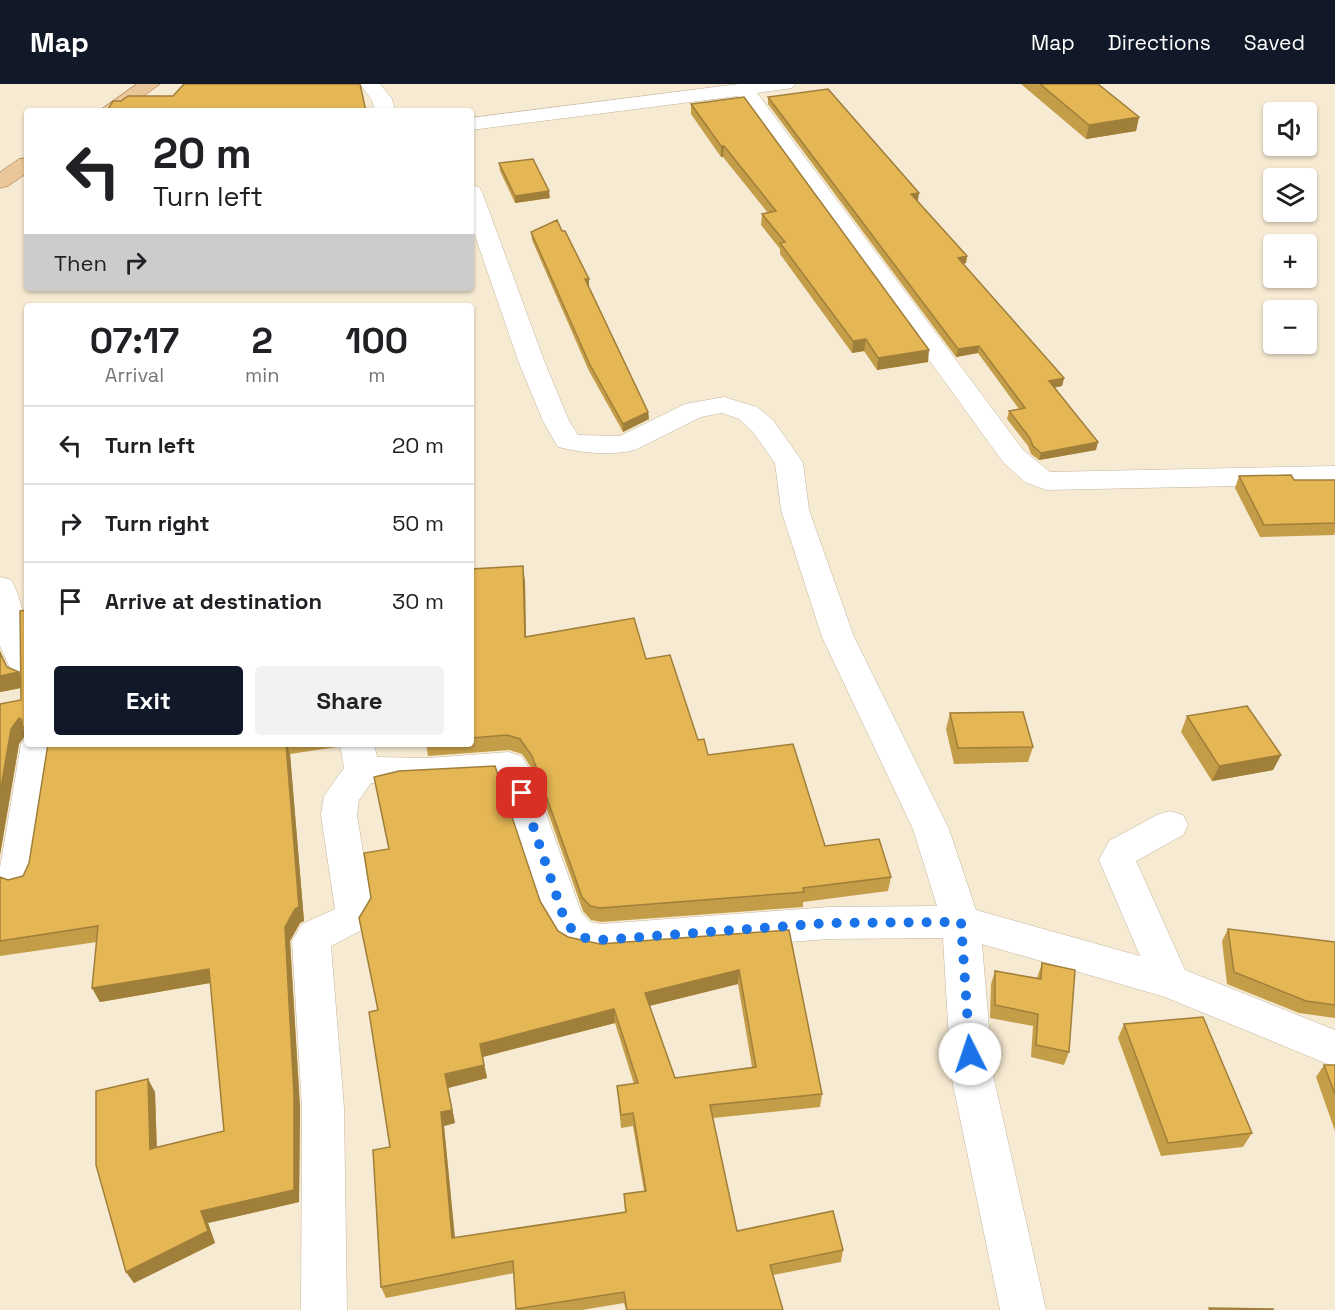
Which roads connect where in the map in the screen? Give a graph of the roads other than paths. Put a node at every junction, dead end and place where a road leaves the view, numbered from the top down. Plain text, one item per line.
1 (150, 84) edge
2 (370, 84) edge
3 (785, 84) edge
4 (745, 91) junction
5 (114, 108) edge
6 (384, 108) edge
7 (474, 124) edge
8 (24, 166) edge
9 (0, 181) edge
10 (474, 200) edge
11 (1335, 475) edge
12 (0, 587) edge
13 (24, 692) edge
14 (38, 747) edge
15 (359, 757) edge
16 (1170, 825) dead end
17 (17, 877) edge
18 (961, 922) junction
19 (1172, 982) junction
20 (1335, 1049) edge
21 (324, 1310) edge
22 (1023, 1310) edge

1 - 5 main road
2 - 6 street
3 - 4 street
4 - 7 street
4 - 11 street
8 - 9 main road
10 - 18 street
12 - 13 street
14 - 17 street
15 - 18 street
15 - 21 street
16 - 19 street
18 - 19 street
18 - 22 street
19 - 20 street

